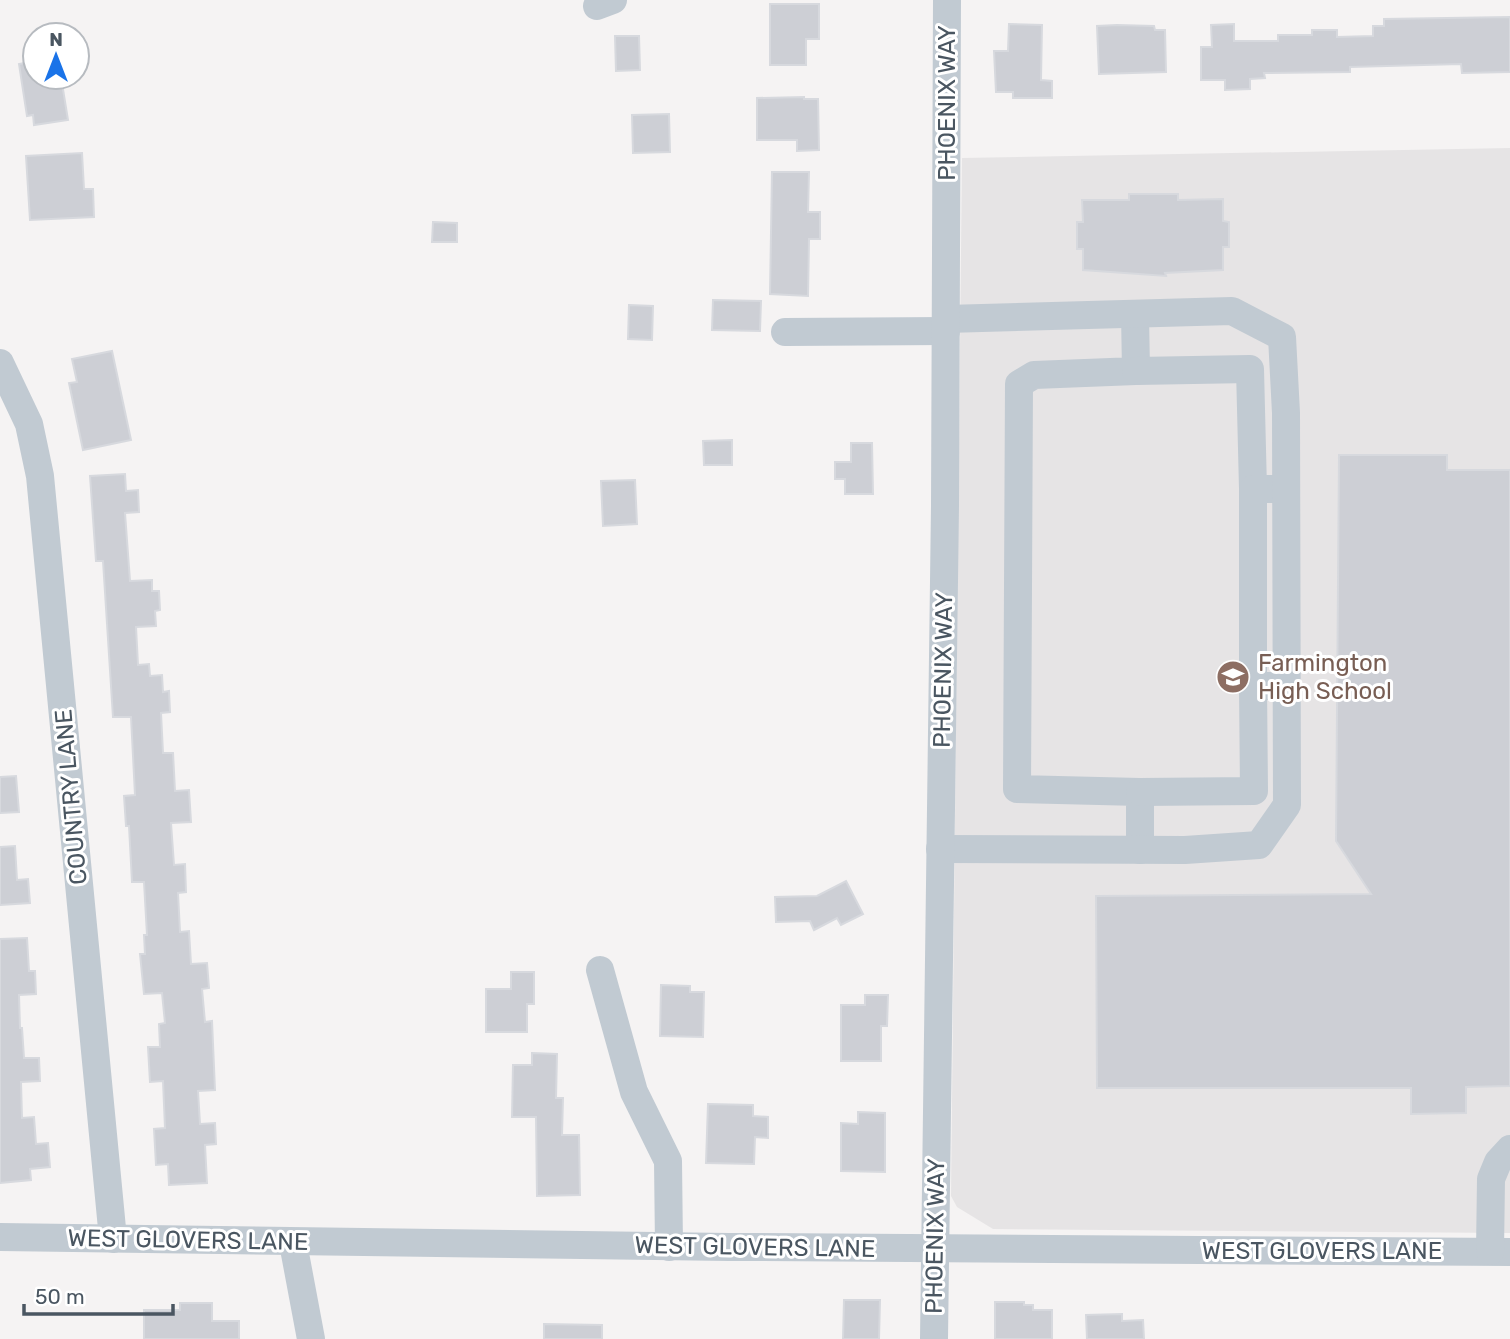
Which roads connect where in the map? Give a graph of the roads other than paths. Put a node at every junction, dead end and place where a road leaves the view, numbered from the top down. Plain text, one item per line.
1 (947, 0) edge
2 (1135, 314) junction
3 (946, 325) junction
4 (785, 332) dead end
5 (0, 363) edge
6 (1136, 372) junction
7 (1253, 489) junction
8 (1286, 489) junction
9 (1253, 686) junction
10 (1287, 686) junction
11 (1140, 792) junction
12 (940, 849) junction
13 (1140, 850) junction
14 (600, 970) dead end
15 (1510, 1149) edge
16 (0, 1237) edge
17 (113, 1239) junction
18 (293, 1243) junction
19 (669, 1247) junction
20 (934, 1249) junction
21 (1500, 1252) edge
22 (311, 1339) edge
23 (934, 1339) edge

1 - 3 street, PHOENIX WAY
2 - 3 street
2 - 6 street
2 - 8 street
3 - 4 street
3 - 12 street, PHOENIX WAY
5 - 17 street, COUNTRY LANE
6 - 7 street
6 - 11 street
7 - 8 street
7 - 9 street
8 - 10 street
9 - 10 street
9 - 11 street
10 - 13 street
11 - 13 street
12 - 13 street
12 - 20 street, PHOENIX WAY
14 - 19 street
15 - 21 street
16 - 17 street, WEST GLOVERS LANE
17 - 18 street, WEST GLOVERS LANE
18 - 19 street, WEST GLOVERS LANE
18 - 22 street
19 - 20 street, WEST GLOVERS LANE
20 - 21 street, WEST GLOVERS LANE
20 - 23 street, PHOENIX WAY

